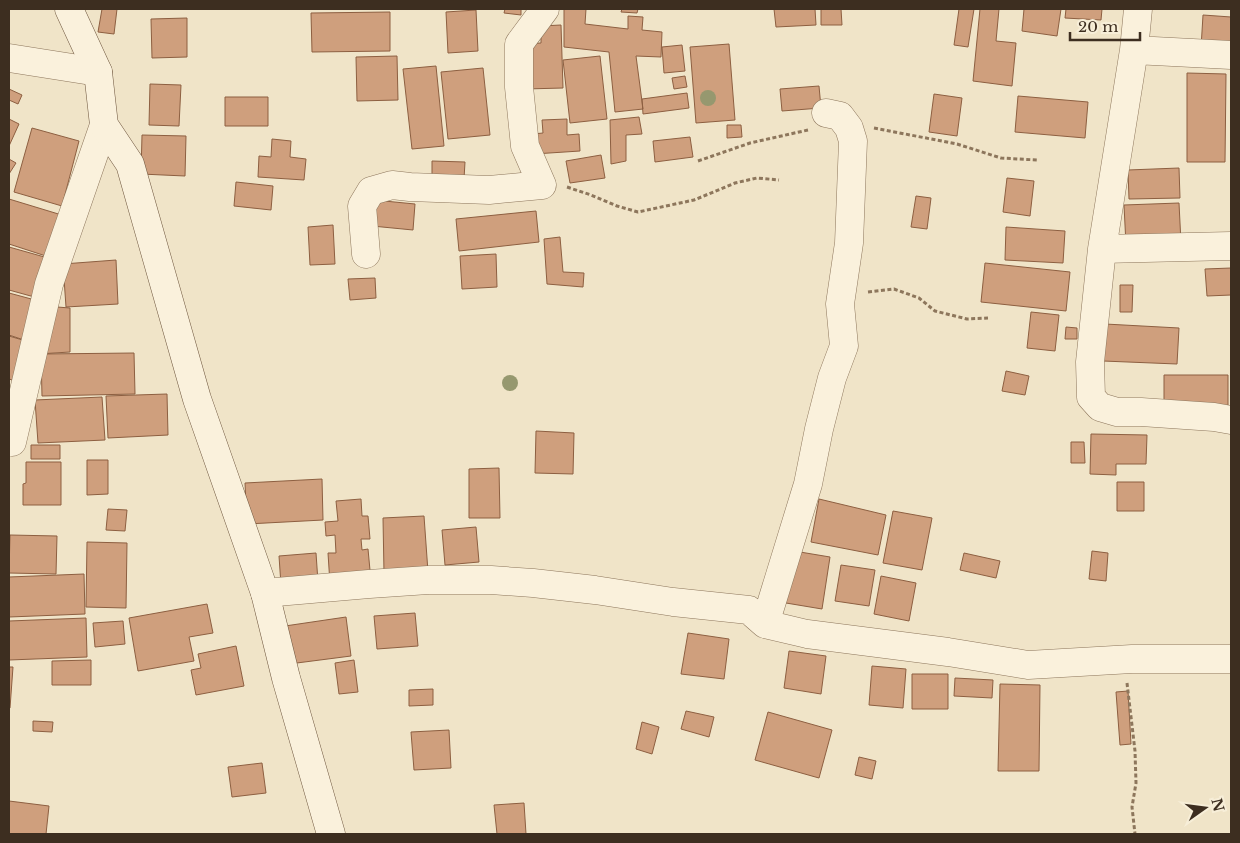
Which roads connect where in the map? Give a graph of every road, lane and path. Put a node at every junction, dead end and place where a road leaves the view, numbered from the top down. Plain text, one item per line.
1 (69, 9) edge
2 (544, 9) edge
3 (1138, 9) edge
4 (1134, 50) junction
5 (1231, 56) edge
6 (9, 58) edge
7 (98, 72) junction
8 (826, 113) dead end
9 (104, 125) junction
10 (779, 180) dead end
11 (542, 185) junction
12 (1231, 246) edge
13 (1102, 249) junction
14 (366, 254) dead end
15 (840, 304) junction
16 (988, 318) dead end
17 (1231, 420) edge
18 (12, 442) dead end
19 (265, 593) junction
20 (765, 624) junction
21 (1132, 659) junction
22 (1231, 659) edge
23 (331, 834) edge
24 (1135, 834) edge

1 - 7 street
2 - 11 street
3 - 4 street
4 - 5 street
4 - 13 street
6 - 7 street
7 - 9 street
8 - 15 street
9 - 18 street
9 - 19 street
10 - 11 path
11 - 14 street
12 - 13 street
13 - 17 street
15 - 16 path
15 - 20 street
19 - 20 street
19 - 23 street
20 - 21 street
21 - 22 street
21 - 24 path

